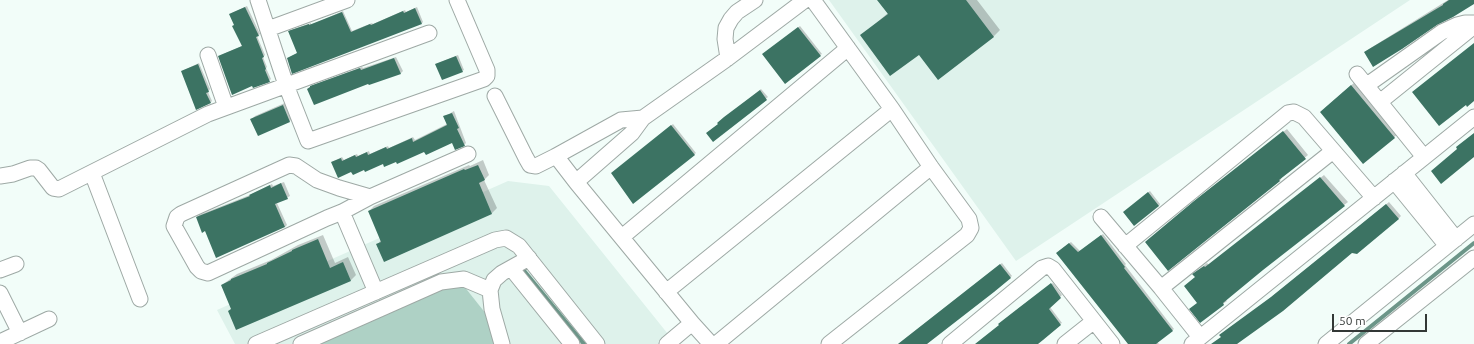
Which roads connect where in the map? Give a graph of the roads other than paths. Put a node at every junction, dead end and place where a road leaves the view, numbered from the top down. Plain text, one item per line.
1 (258, 0) edge
2 (346, 0) edge
3 (458, 0) edge
4 (755, 0) edge
5 (805, 0) edge
6 (812, 0) edge
7 (1474, 24) edge
8 (268, 29) junction
9 (429, 34) dead end
10 (848, 48) junction
11 (208, 56) dead end
12 (728, 58) junction
13 (1357, 74) dead end
14 (286, 85) junction
15 (1367, 86) junction
16 (495, 96) dead end
17 (1381, 101) junction
18 (226, 107) junction
19 (892, 109) junction
20 (1474, 117) edge
21 (643, 118) junction
22 (1333, 151) junction
23 (468, 154) dead end
24 (556, 156) junction
25 (1424, 157) junction
26 (931, 167) junction
27 (92, 173) junction
28 (1399, 177) junction
29 (3, 178) edge
30 (576, 182) junction
31 (370, 197) junction
32 (1374, 198) junction
33 (342, 212) junction
34 (1101, 217) dead end
35 (1474, 224) edge
36 (622, 237) junction
37 (1452, 242) junction
38 (1125, 246) junction
39 (529, 258) junction
40 (1474, 258) edge
41 (16, 264) dead end
42 (511, 268) junction
43 (0, 270) edge
44 (1161, 288) junction
45 (490, 290) junction
46 (376, 292) junction
47 (666, 292) junction
48 (0, 293) edge
49 (140, 299) dead end
50 (49, 319) dead end
51 (1094, 321) junction
52 (692, 323) junction
53 (20, 333) junction
54 (1196, 340) edge
55 (0, 342) edge
56 (256, 344) edge
57 (301, 344) edge
58 (502, 344) edge
59 (572, 344) edge
60 (598, 344) edge
61 (667, 344) edge
62 (711, 344) edge
63 (716, 344) edge
64 (829, 344) edge
65 (950, 344) edge
66 (1065, 344) edge
67 (1112, 344) edge
68 (1326, 344) edge
69 (1366, 344) edge

1 - 8 street
2 - 8 street
3 - 14 street
4 - 12 street
5 - 12 street
6 - 10 street
7 - 15 street
7 - 17 street
8 - 14 street
9 - 14 street
10 - 19 street
10 - 36 street
11 - 18 street
12 - 21 street
13 - 15 street
14 - 18 street
15 - 17 street
16 - 24 street
17 - 25 street
18 - 27 street
19 - 26 street
19 - 47 street
20 - 25 street
21 - 24 street
21 - 30 street
22 - 32 street
22 - 38 street
22 - 44 street
23 - 31 street
24 - 30 street
25 - 28 street
26 - 63 street
26 - 64 street
27 - 29 street
27 - 49 street
28 - 32 street
28 - 37 street
30 - 36 street
31 - 33 street
31 - 33 street
32 - 54 street
33 - 46 street
34 - 38 street
35 - 37 street
36 - 47 street
37 - 68 street
38 - 44 street
39 - 42 street
39 - 46 street
39 - 60 street
40 - 69 street
41 - 43 street
42 - 45 street
42 - 59 street
44 - 54 street
45 - 57 street
45 - 58 street
46 - 56 street
47 - 52 street
48 - 53 street
50 - 53 street
51 - 65 street
51 - 66 street
51 - 67 street
52 - 61 street
52 - 62 street
53 - 55 street

